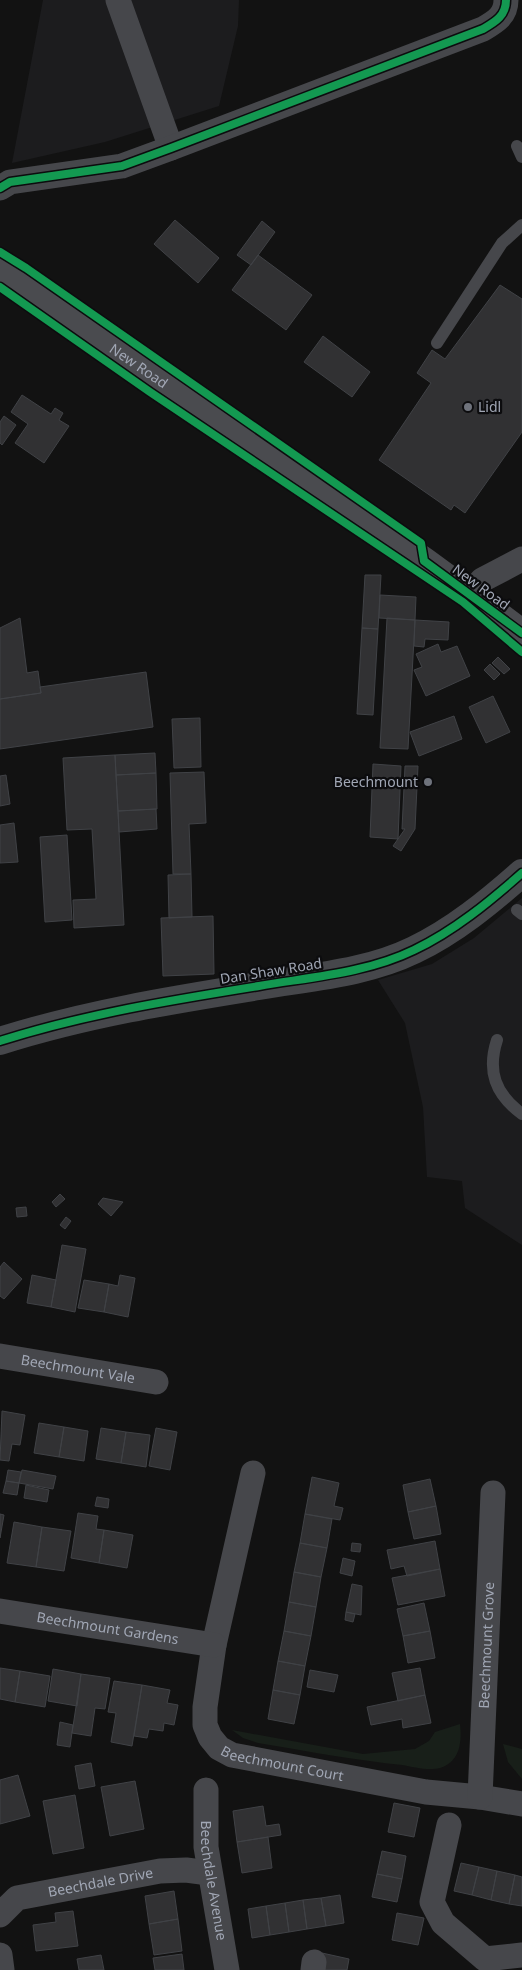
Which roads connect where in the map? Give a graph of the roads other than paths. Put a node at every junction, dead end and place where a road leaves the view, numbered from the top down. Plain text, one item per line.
1 (118, 0) edge
2 (506, 0) edge
3 (171, 148) junction
4 (0, 188) edge
5 (522, 225) edge
6 (0, 271) edge
7 (437, 343) dead end
8 (522, 559) edge
9 (470, 595) junction
10 (522, 633) edge
11 (522, 873) edge
12 (497, 1040) dead end
13 (0, 1041) edge
14 (522, 1114) edge
15 (0, 1356) edge
16 (156, 1382) dead end
17 (253, 1473) dead end
18 (493, 1493) dead end
19 (0, 1611) edge
20 (214, 1645) junction
21 (206, 1790) dead end
22 (480, 1796) junction
23 (522, 1804) edge
24 (448, 1825) dead end
25 (209, 1873) junction
26 (0, 1915) edge
27 (0, 1955) edge
28 (522, 1955) edge
29 (484, 1965) edge
30 (2, 1970) edge
31 (227, 1970) edge

1 - 3 street
2 - 3 street
3 - 4 street
5 - 7 lane
6 - 9 main road, New Road
8 - 9 street
9 - 10 main road, New Road
11 - 13 street, Dan Shaw Road
12 - 14 lane
15 - 16 street, Beechmount Vale
17 - 20 street, Beechmount Court
18 - 22 street, Beechmount Grove
19 - 20 street, Beechmount Gardens
20 - 22 street, Beechmount Court
21 - 25 street, Beechdale Avenue
22 - 23 street, Beechmount Court
24 - 29 street
25 - 26 street, Beechdale Drive
25 - 31 street, Beechdale Avenue
27 - 30 street
28 - 29 street

